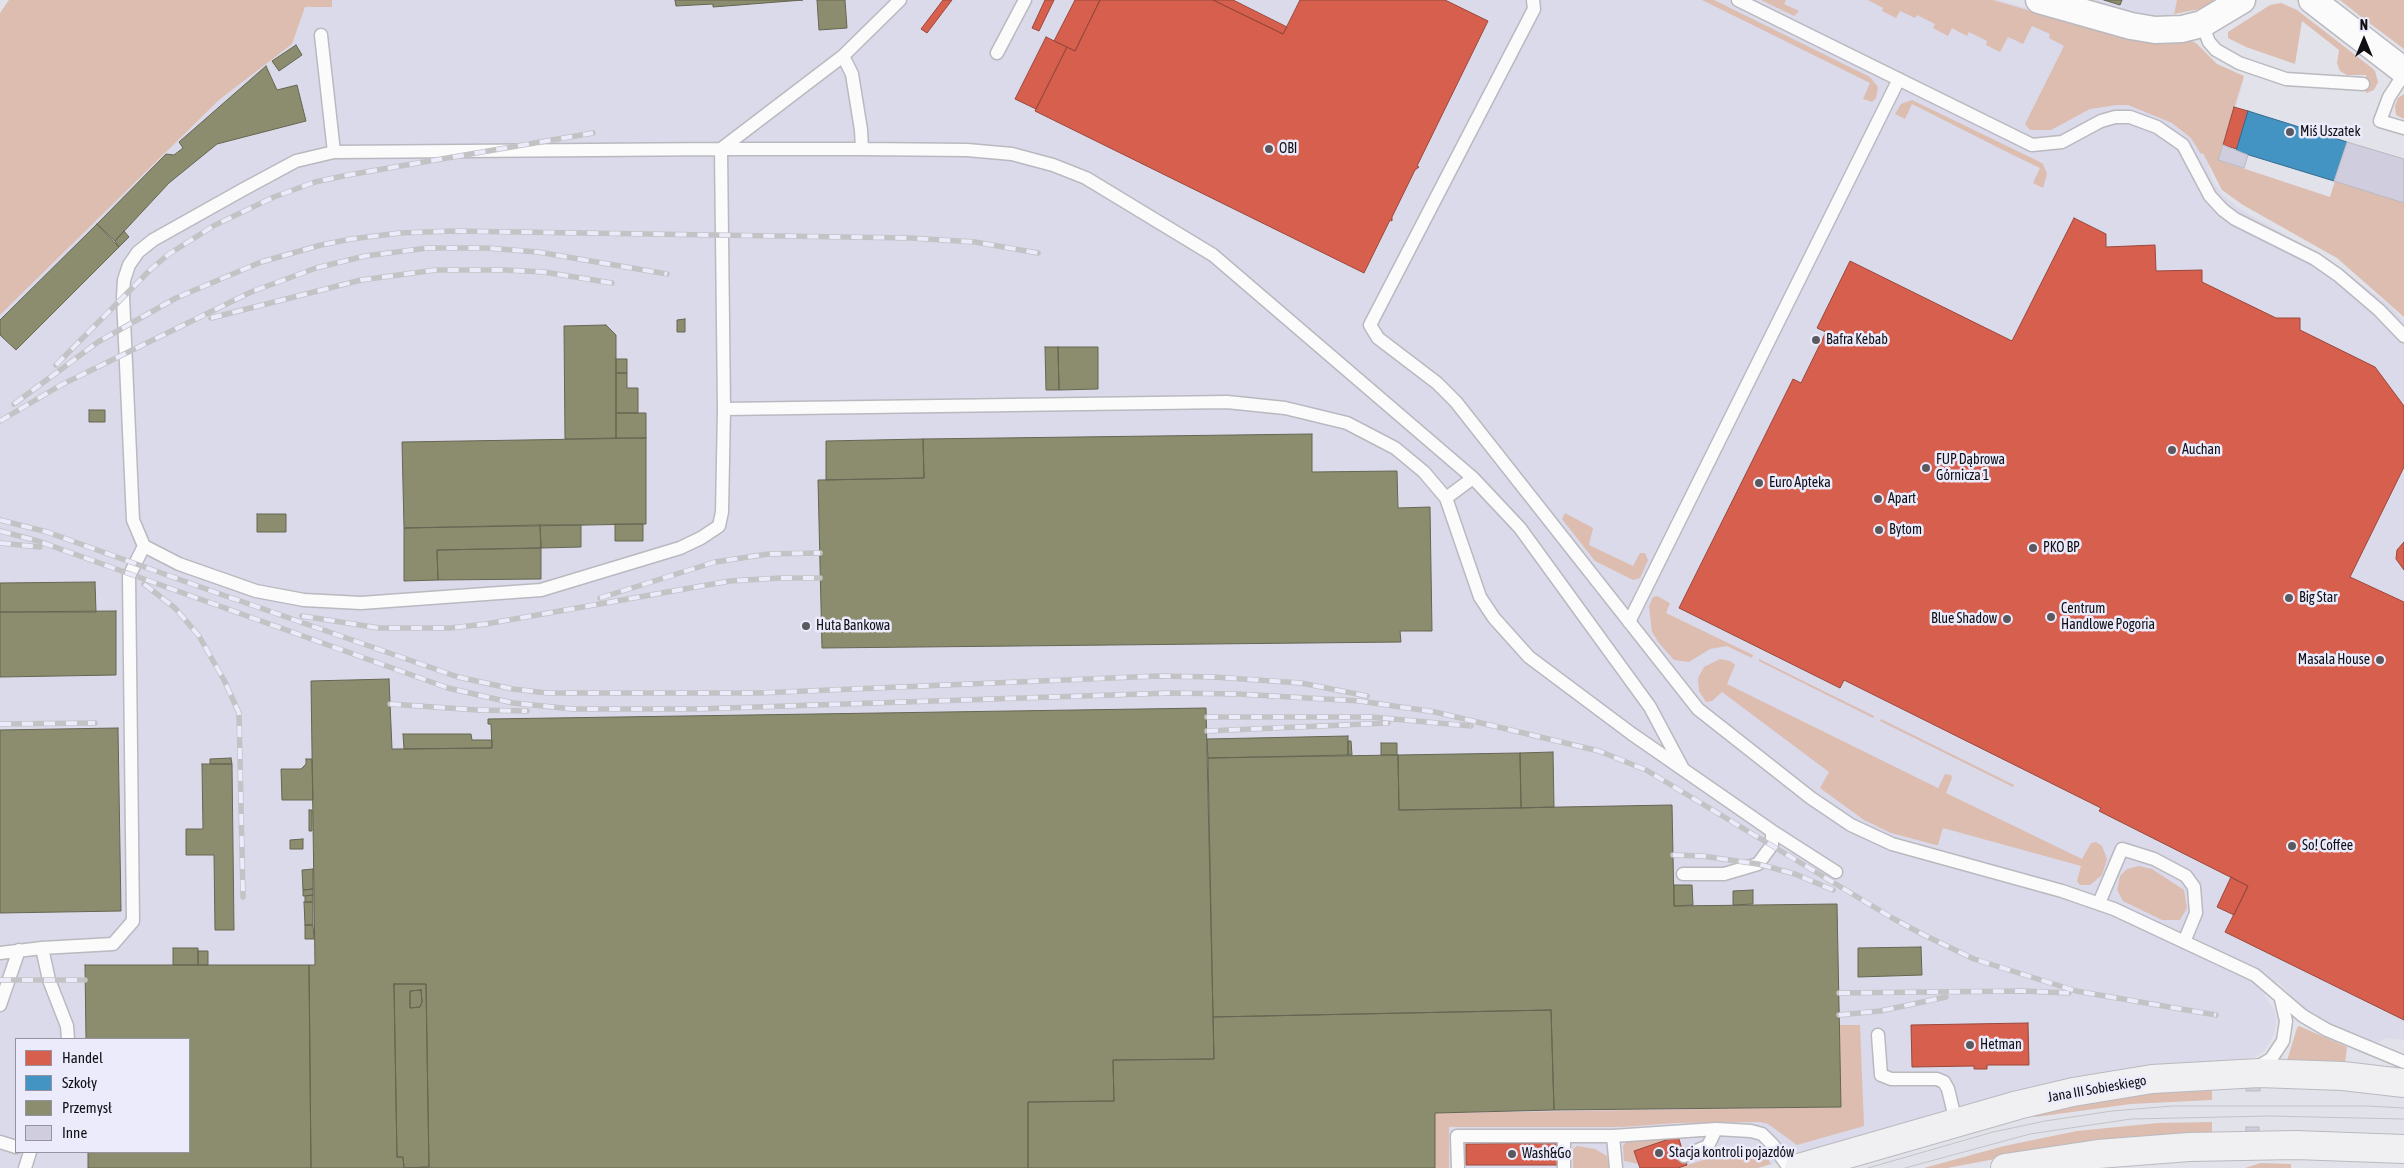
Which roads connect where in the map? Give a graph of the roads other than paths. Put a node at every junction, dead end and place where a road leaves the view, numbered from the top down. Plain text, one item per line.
1 (900, 0) edge
2 (1025, 0) edge
3 (1533, 0) edge
4 (1738, 0) edge
5 (2039, 0) edge
6 (2242, 0) edge
7 (2312, 0) edge
8 (2202, 24) junction
9 (321, 35) dead end
10 (997, 53) dead end
11 (843, 56) junction
12 (2404, 72) edge
13 (1899, 80) junction
14 (2363, 84) dead end
15 (2404, 128) edge
16 (721, 149) junction
17 (862, 150) junction
18 (334, 152) junction
19 (2404, 336) edge
20 (724, 409) junction
21 (1473, 478) junction
22 (1446, 498) junction
23 (144, 546) junction
24 (1629, 622) junction
25 (1682, 768) junction
26 (1772, 831) junction
27 (1836, 872) dead end
28 (1683, 874) dead end
29 (2099, 903) junction
30 (2184, 942) junction
31 (42, 948) junction
32 (19, 950) junction
33 (0, 953) edge
34 (2281, 999) junction
35 (0, 1005) edge
36 (1878, 1035) dead end
37 (68, 1038) edge
38 (2404, 1062) edge
39 (2244, 1073) junction
40 (2404, 1083) edge
41 (1956, 1122) junction
42 (1716, 1129) junction
43 (1564, 1136) junction
44 (1613, 1136) junction
45 (0, 1142) edge
46 (15, 1147) edge
47 (2404, 1149) edge
48 (30, 1153) edge
49 (1684, 1156) dead end
50 (25, 1168) edge
51 (1458, 1168) edge
52 (1564, 1168) edge
53 (1616, 1168) edge
54 (1789, 1168) edge
55 (1798, 1168) edge
56 (2005, 1168) edge

1 - 11 lane
2 - 10 lane
3 - 24 lane
4 - 13 lane
5 - 8 street
6 - 8 street
7 - 12 street
8 - 14 lane
9 - 18 lane
11 - 16 lane
11 - 17 lane
12 - 15 lane
13 - 19 lane
13 - 24 lane
16 - 17 lane
16 - 18 lane
16 - 20 lane
17 - 21 lane
18 - 23 lane
20 - 22 lane
20 - 23 lane
21 - 22 lane
21 - 25 lane
22 - 25 lane
23 - 31 lane
24 - 29 lane
25 - 26 lane
26 - 27 lane
26 - 28 lane
29 - 30 lane
29 - 30 lane
30 - 34 lane
31 - 32 lane
31 - 37 lane
32 - 33 lane
32 - 35 lane
34 - 38 lane
34 - 39 lane
36 - 41 lane
39 - 40 main road, Jana III Sobieskiego
39 - 41 main road, Jana III Sobieskiego
41 - 55 main road, Jana III Sobieskiego
42 - 44 lane
42 - 49 lane
42 - 54 lane
43 - 44 lane
43 - 51 lane
43 - 52 lane
44 - 53 lane
45 - 46 lane
47 - 56 main road
48 - 50 lane

